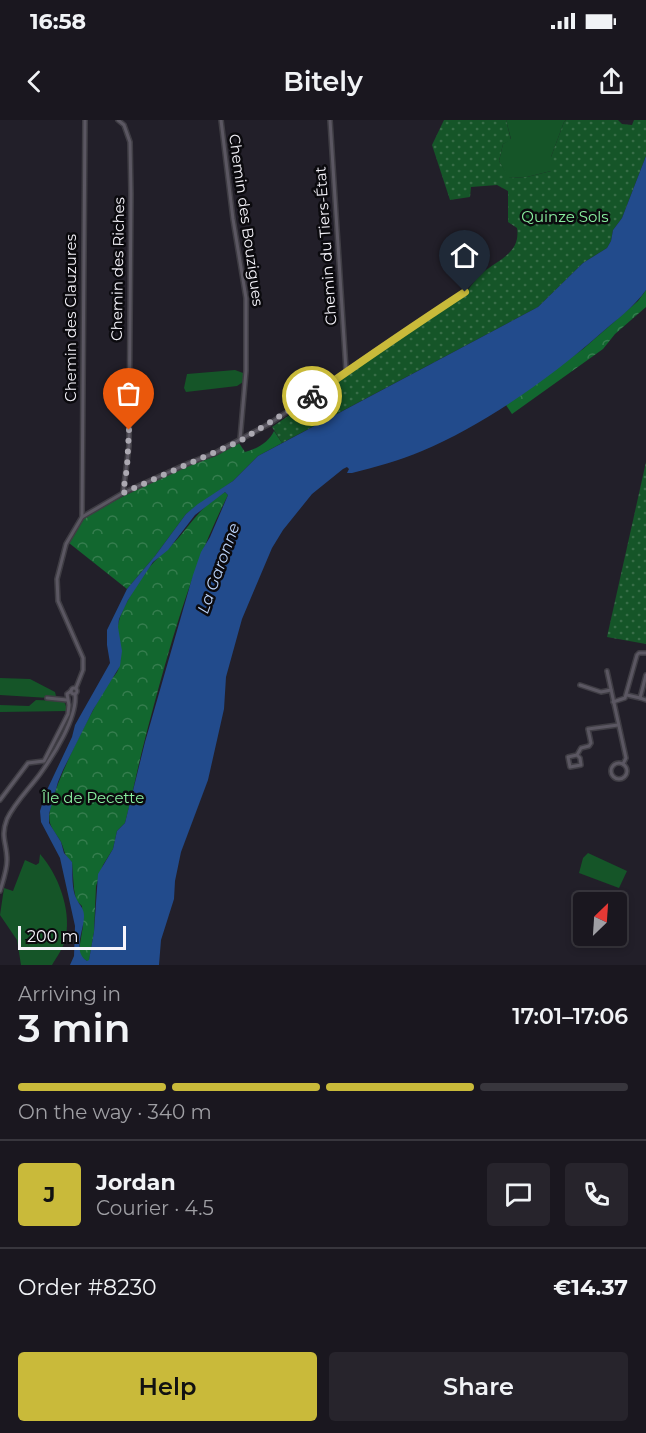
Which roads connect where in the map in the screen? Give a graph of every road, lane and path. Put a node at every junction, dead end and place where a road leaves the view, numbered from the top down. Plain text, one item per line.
1 (85, 120) edge
2 (118, 120) edge
3 (221, 120) edge
4 (330, 120) edge
5 (465, 292) dead end
6 (346, 370) junction
7 (242, 431) junction
8 (248, 436) junction
9 (240, 441) junction
10 (123, 493) junction
11 (82, 517) junction
12 (646, 653) edge
13 (607, 671) dead end
14 (646, 675) edge
15 (580, 685) dead end
16 (611, 690) junction
17 (73, 692) junction
18 (627, 695) junction
19 (640, 698) junction
20 (47, 699) dead end
21 (67, 700) junction
22 (646, 700) edge
23 (613, 702) junction
24 (618, 724) junction
25 (577, 755) junction
26 (623, 764) junction
27 (0, 800) edge
28 (0, 891) edge

1 - 11 street, Chemin des Clauzures
2 - 10 street, Chemin des Riches
3 - 7 street, Chemin des Bouzigues
4 - 6 street, Chemin du Tiers-État
5 - 6 street
6 - 8 street
7 - 8 street
7 - 9 street, Chemin des Bouzigues
8 - 9 street
9 - 10 street
10 - 11 street
11 - 17 street
12 - 18 street
13 - 16 street
14 - 19 street
15 - 16 street
16 - 23 street
17 - 21 street
17 - 28 street
18 - 19 street
18 - 23 street
19 - 22 street
20 - 21 street
21 - 27 street
23 - 24 street
24 - 25 street
24 - 26 street
25 - 25 street
26 - 26 street

